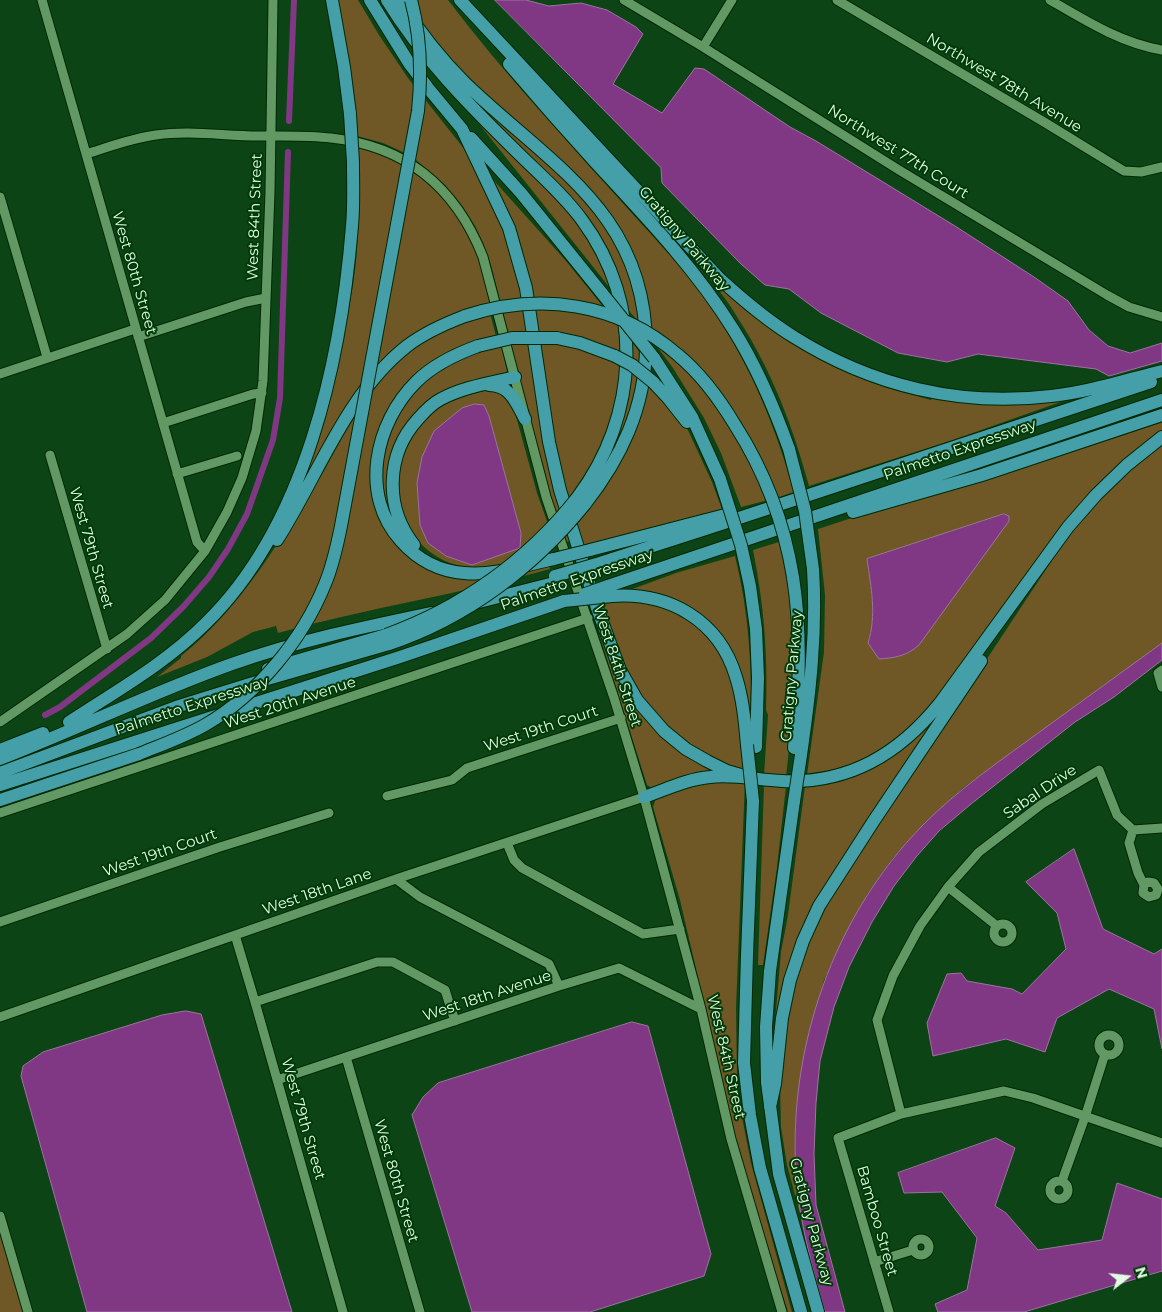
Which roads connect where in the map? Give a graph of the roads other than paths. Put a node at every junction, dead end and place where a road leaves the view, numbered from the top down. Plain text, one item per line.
1 (42, 0) edge
2 (274, 0) edge
3 (332, 0) edge
4 (370, 0) edge
5 (387, 0) edge
6 (399, 0) edge
7 (411, 0) edge
8 (459, 0) edge
9 (624, 0) edge
10 (732, 0) edge
11 (836, 0) edge
12 (1050, 0) edge
13 (703, 47) junction
14 (1162, 50) edge
15 (462, 129) junction
16 (270, 136) junction
17 (86, 154) junction
18 (1162, 167) edge
19 (0, 197) edge
20 (266, 298) junction
21 (1162, 317) edge
22 (137, 333) junction
23 (47, 358) junction
24 (1162, 371) edge
25 (0, 374) edge
26 (515, 377) junction
27 (1162, 378) edge
28 (482, 386) junction
29 (1162, 386) edge
30 (262, 393) junction
31 (1162, 400) edge
32 (1162, 416) edge
33 (525, 419) junction
34 (163, 423) junction
35 (1162, 437) edge
36 (706, 447) junction
37 (50, 455) dead end
38 (237, 456) dead end
39 (178, 474) junction
40 (581, 501) junction
41 (783, 504) junction
42 (763, 534) junction
43 (205, 551) junction
44 (1042, 564) junction
45 (602, 566) junction
46 (448, 570) junction
47 (556, 579) junction
48 (242, 580) junction
49 (610, 591) junction
50 (588, 618) junction
51 (387, 639) junction
52 (107, 649) junction
53 (1160, 672) edge
54 (1162, 687) edge
55 (621, 718) junction
56 (0, 722) edge
57 (68, 722) junction
58 (752, 746) junction
59 (0, 750) edge
60 (797, 755) junction
61 (0, 759) edge
62 (0, 764) edge
63 (0, 773) edge
64 (748, 777) junction
65 (0, 785) edge
66 (387, 796) dead end
67 (644, 797) junction
68 (0, 800) edge
69 (0, 813) edge
70 (329, 813) dead end
71 (1162, 828) edge
72 (1133, 830) junction
73 (507, 843) junction
74 (396, 879) junction
75 (1144, 885) dead end
76 (948, 887) junction
77 (0, 922) edge
78 (998, 926) dead end
79 (680, 929) junction
80 (235, 934) junction
81 (559, 986) junction
82 (255, 1002) junction
83 (701, 1009) junction
84 (0, 1017) edge
85 (455, 1021) junction
86 (1104, 1054) dead end
87 (346, 1057) junction
88 (278, 1080) junction
89 (770, 1107) junction
90 (901, 1114) junction
91 (1085, 1117) junction
92 (1162, 1142) edge
93 (1062, 1181) dead end
94 (0, 1216) edge
95 (913, 1250) dead end
96 (874, 1262) junction
97 (780, 1311) edge
98 (28, 1312) edge
99 (344, 1312) edge
100 (420, 1312) edge
101 (801, 1312) edge
102 (818, 1312) edge
103 (889, 1312) edge

1 - 17 street, West 80th Street
2 - 16 street, West 84th Street
3 - 48 highway, bridge
4 - 15 highway
5 - 40 highway
6 - 40 highway
7 - 68 highway, bridge
8 - 24 highway
8 - 60 highway, Gratigny Parkway, bridge
9 - 13 street, Northwest 77th Court
10 - 13 street
11 - 18 street, Northwest 78th Avenue
12 - 14 street
13 - 21 street, Northwest 77th Court
15 - 36 highway, Gratigny Parkway, bridge
15 - 64 highway
16 - 17 street
16 - 20 street, West 84th Street
16 - 26 street, West 84th Street
17 - 22 street, West 80th Street
19 - 23 street
20 - 22 street
20 - 30 street
22 - 23 street
22 - 34 street, West 80th Street
23 - 25 street
26 - 28 highway
26 - 33 street, West 84th Street
27 - 41 highway, Palmetto Expressway
28 - 33 highway
28 - 46 highway
29 - 45 highway
30 - 34 street
30 - 43 street
31 - 42 highway, Palmetto Expressway
32 - 42 highway
33 - 50 street, West 84th Street
34 - 39 street, West 80th Street
35 - 44 highway
36 - 46 highway, bridge
36 - 58 highway, Gratigny Parkway, bridge
37 - 52 street, West 79th Street
38 - 39 street
39 - 43 street, West 80th Street
40 - 51 highway, bridge
41 - 45 highway, Palmetto Expressway
41 - 46 highway, bridge
42 - 49 highway, Palmetto Expressway
43 - 52 street
44 - 64 highway
44 - 89 highway
45 - 47 highway, Palmetto Expressway, bridge
47 - 57 highway, Palmetto Expressway
47 - 61 highway
48 - 57 highway
48 - 60 highway, bridge
49 - 58 highway
49 - 65 highway, Palmetto Expressway, bridge
50 - 55 street, West 84th Street
50 - 69 street, West 20th Avenue
51 - 62 highway
51 - 63 highway
52 - 56 street
53 - 54 street
55 - 66 street, West 19th Court
55 - 67 street, West 84th Street
57 - 59 highway, Palmetto Expressway
58 - 101 highway, Gratigny Parkway, bridge
60 - 89 highway, Gratigny Parkway, bridge
64 - 67 highway
67 - 73 street, West 18th Lane
67 - 79 street, West 84th Street
70 - 77 street, West 19th Court
71 - 72 street
72 - 75 street
72 - 76 street, Sabal Drive
73 - 74 street, West 18th Lane
73 - 79 street
74 - 80 street, West 18th Lane
74 - 81 street
76 - 78 street
76 - 90 street, Sabal Drive
79 - 83 street, West 84th Street
80 - 82 street, West 79th Street
80 - 84 street, West 18th Lane
81 - 83 street, West 18th Avenue
81 - 85 street, West 18th Avenue
82 - 85 street
82 - 88 street, West 79th Street
83 - 97 street, West 84th Street
85 - 87 street, West 18th Avenue
86 - 91 street
87 - 88 street, West 18th Avenue
87 - 100 street, West 80th Street
88 - 99 street, West 79th Street
89 - 102 highway, Gratigny Parkway
90 - 91 street
90 - 96 street, Bamboo Street
91 - 92 street
91 - 93 street
94 - 98 street
95 - 96 street
96 - 103 street, Bamboo Street

